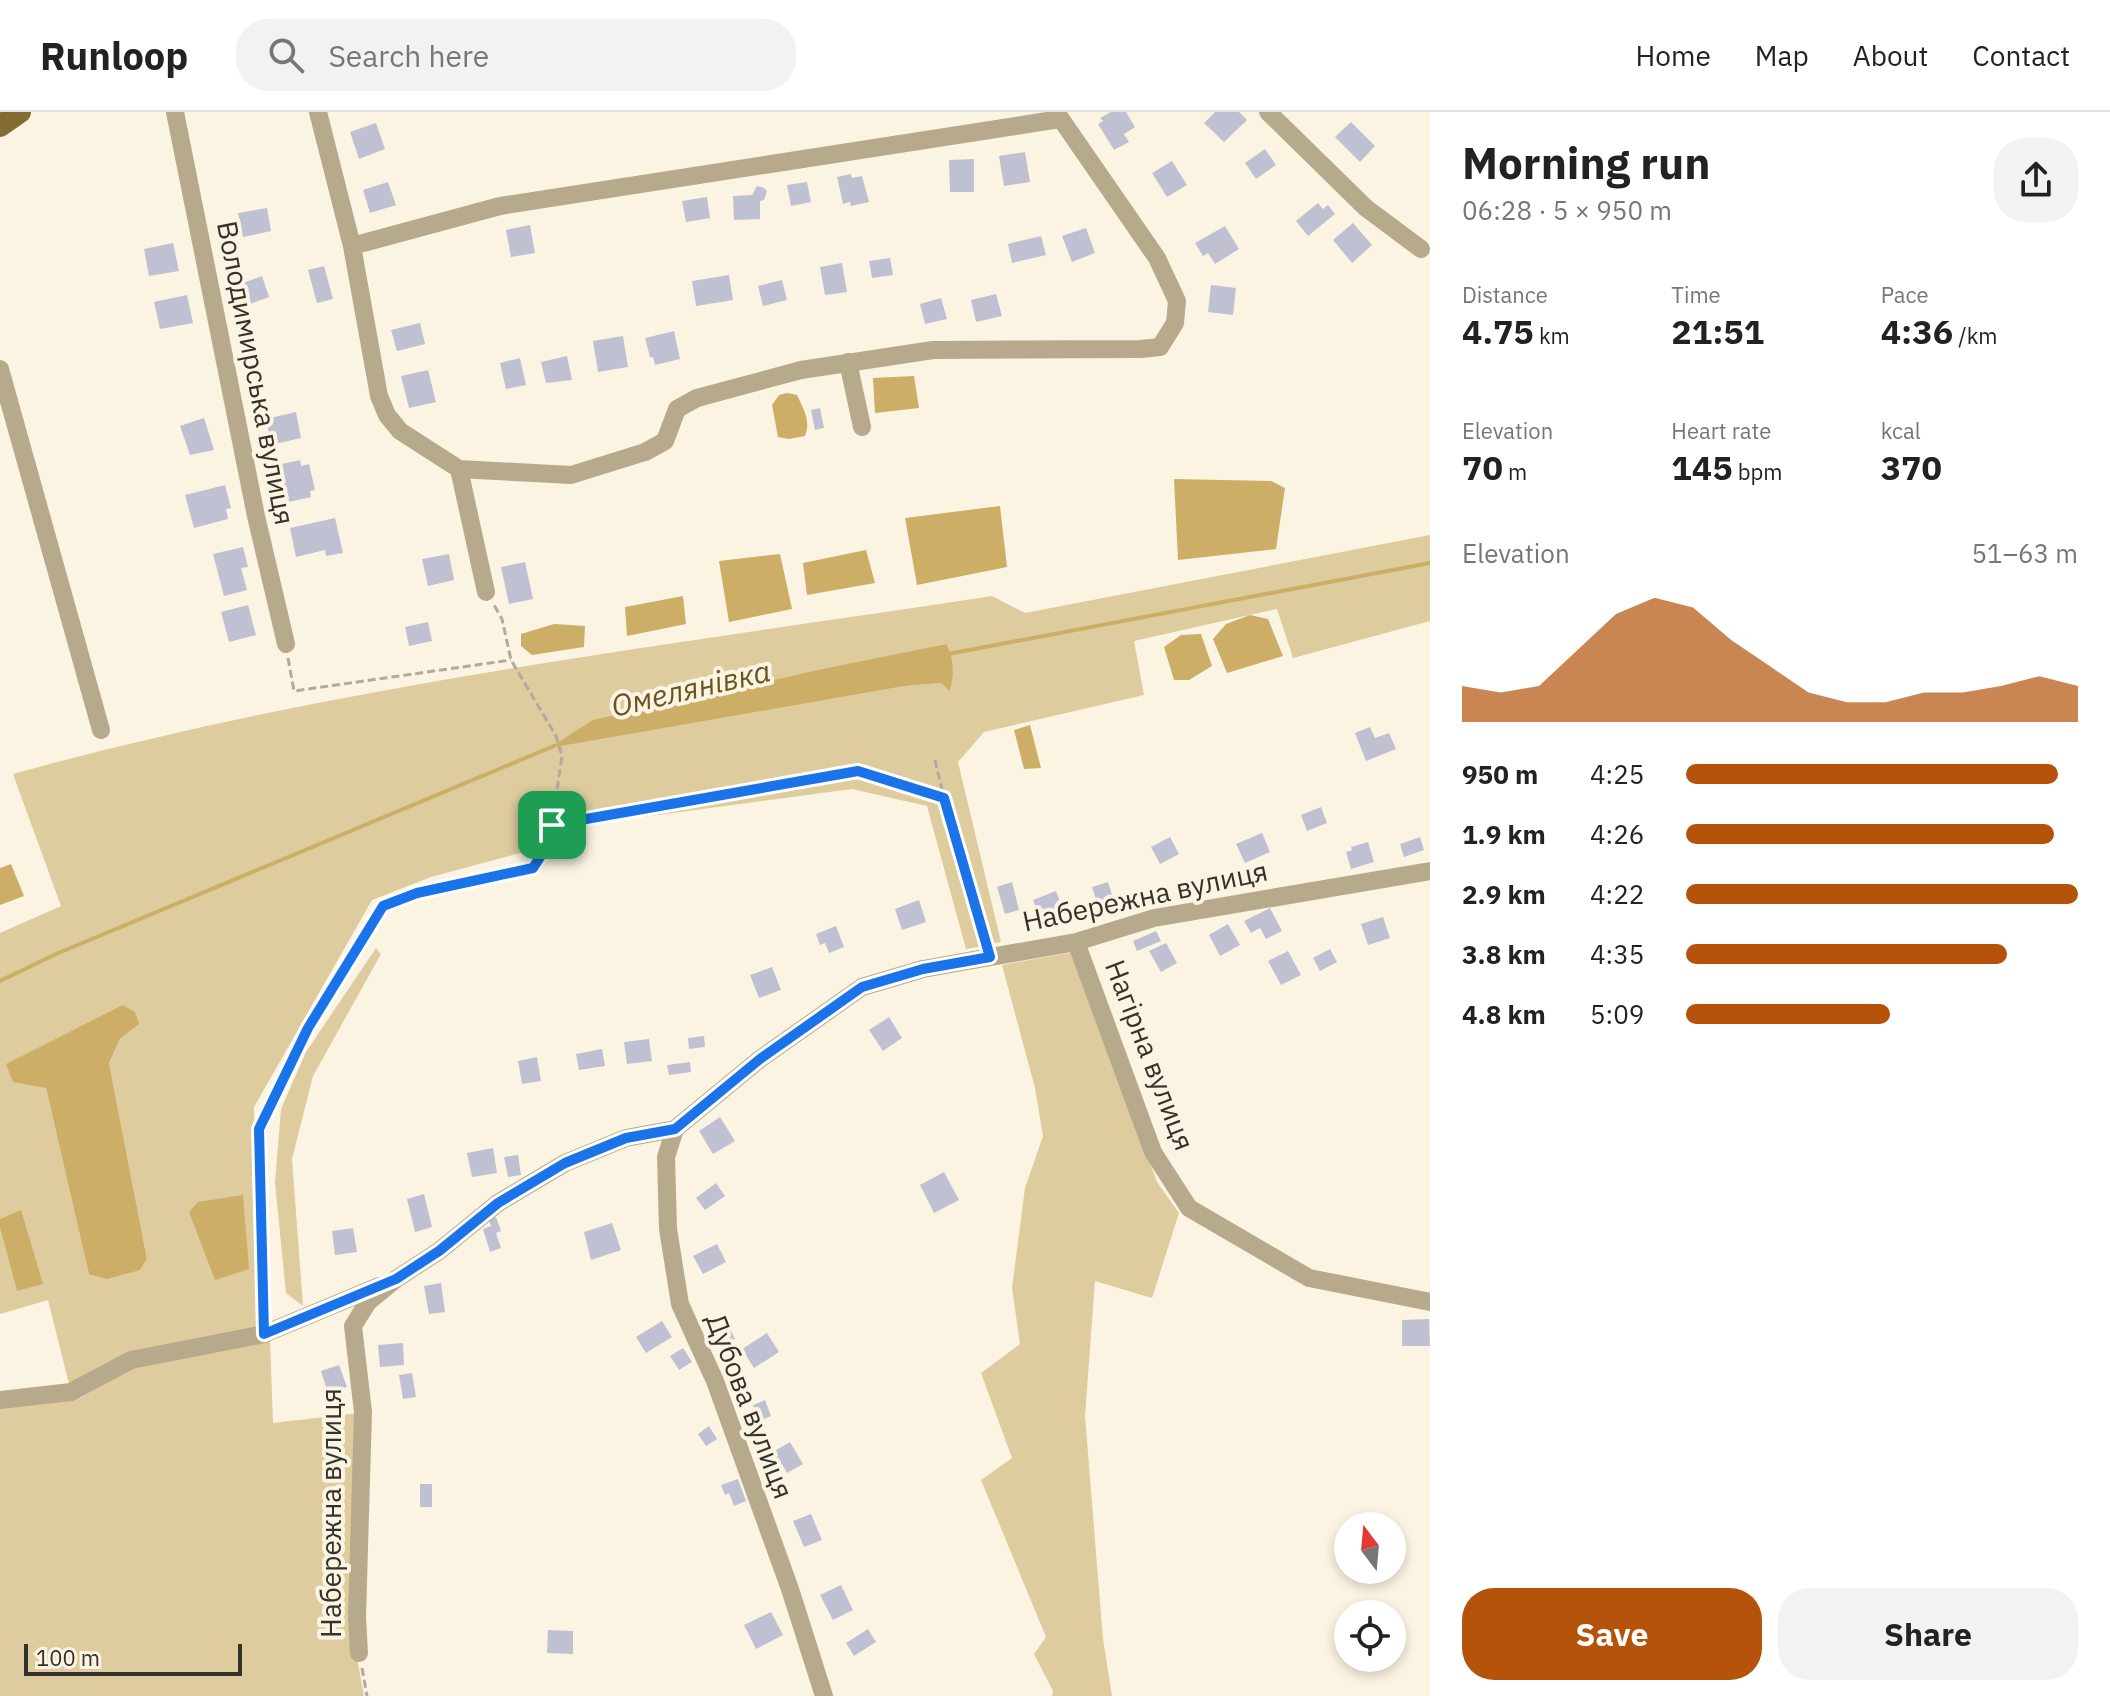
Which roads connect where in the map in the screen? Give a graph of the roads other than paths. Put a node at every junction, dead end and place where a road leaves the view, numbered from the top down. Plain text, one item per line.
1 (20, 112) edge
2 (175, 112) edge
3 (318, 112) edge
4 (1268, 112) edge
5 (1058, 115) edge
6 (0, 126) edge
7 (352, 246) junction
8 (1421, 249) dead end
9 (848, 362) junction
10 (0, 369) edge
11 (862, 427) dead end
12 (459, 469) junction
13 (486, 592) road end
14 (286, 644) road end
15 (101, 730) dead end
16 (1430, 871) edge
17 (1076, 942) junction
18 (675, 1129) junction
19 (396, 1279) junction
20 (1430, 1302) edge
21 (0, 1400) edge
22 (359, 1653) road end
23 (824, 1696) edge

1 - 6 main road
2 - 14 street, Володимирська вулиця
3 - 7 street
4 - 8 street
5 - 7 street
5 - 9 street
7 - 12 street
9 - 11 street
9 - 12 street
10 - 15 street
12 - 13 street
16 - 17 street, Набережна вулиця
17 - 18 street, Набережна вулиця
17 - 20 street, Нагірна вулиця
18 - 19 street, Набережна вулиця
18 - 23 street, Дубова вулиця
19 - 21 street
19 - 22 street, Набережна вулиця

